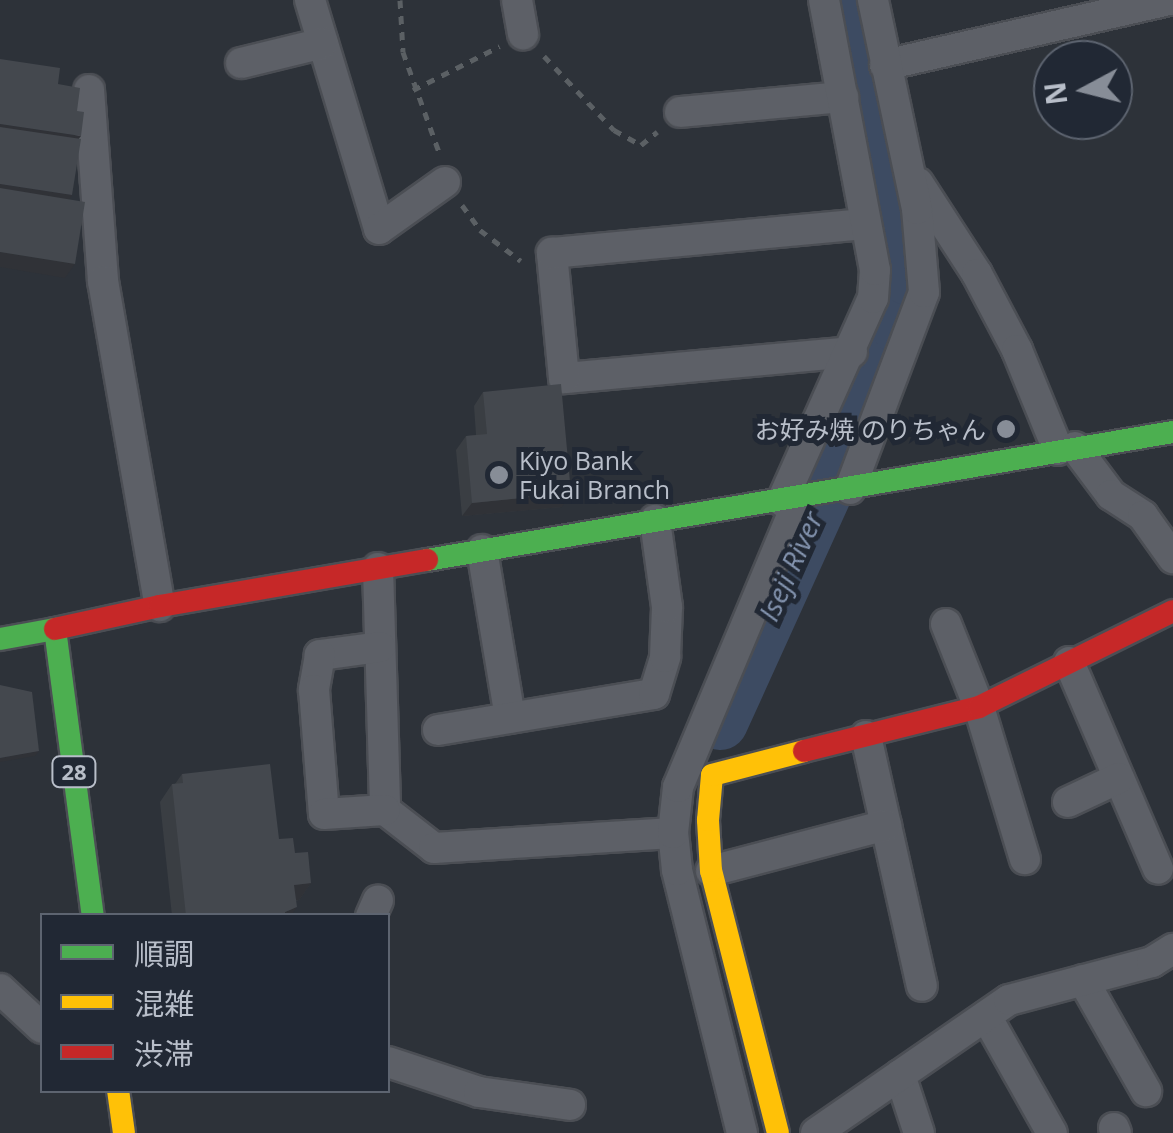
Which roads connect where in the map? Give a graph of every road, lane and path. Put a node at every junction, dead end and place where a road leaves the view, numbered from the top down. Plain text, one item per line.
1 (310, 0) edge
2 (400, 0) edge
3 (824, 0) edge
4 (873, 0) edge
5 (1169, 0) edge
6 (524, 10) edge
7 (323, 43) junction
8 (833, 48) junction
9 (882, 53) junction
10 (241, 63) dead end
11 (89, 90) dead end
12 (413, 90) junction
13 (842, 98) junction
14 (680, 112) joint
15 (908, 168) junction
16 (444, 182) joint
17 (866, 224) junction
18 (480, 230) dead end
19 (531, 252) dead end
20 (852, 352) junction
21 (1173, 432) edge
22 (1066, 448) junction
23 (844, 490) junction
24 (796, 499) junction
25 (655, 520) junction
26 (482, 550) junction
27 (1173, 558) edge
28 (378, 568) junction
29 (160, 606) junction
30 (1173, 610) edge
31 (946, 624) dead end
32 (55, 629) junction
33 (0, 639) edge
34 (380, 647) junction
35 (1070, 662) junction
36 (979, 707) junction
37 (510, 718) junction
38 (438, 730) dead end
39 (866, 736) junction
40 (1119, 778) junction
41 (1068, 802) dead end
42 (386, 810) junction
43 (886, 825) junction
44 (673, 834) junction
45 (1025, 858) dead end
46 (1158, 868) dead end
47 (711, 872) junction
48 (94, 913) edge
49 (1173, 950) edge
50 (1083, 980) junction
51 (922, 986) dead end
52 (0, 989) edge
53 (986, 1016) junction
54 (40, 1026) edge
55 (390, 1063) edge
56 (900, 1075) junction
57 (1146, 1091) dead end
58 (118, 1093) edge
59 (570, 1105) dead end
60 (124, 1133) edge
61 (742, 1133) edge
62 (778, 1133) edge
63 (816, 1133) edge
64 (919, 1133) edge
65 (1052, 1133) edge

1 - 7 street
2 - 12 path
3 - 8 street
4 - 9 street
5 - 9 street
6 - 12 path
6 - 14 path
7 - 10 street
7 - 16 street
8 - 9 street
8 - 13 street
9 - 15 street
11 - 29 street
12 - 16 path
13 - 14 street
13 - 17 street
15 - 22 street
15 - 23 street
17 - 20 street
17 - 20 street
18 - 19 path
20 - 24 street
21 - 22 street
22 - 23 street
22 - 27 street
23 - 24 street
24 - 25 street
24 - 44 street
25 - 26 street
25 - 37 street
26 - 28 street
26 - 37 street
28 - 29 street
28 - 34 street
29 - 32 street
30 - 35 street
31 - 36 street
32 - 33 street
32 - 48 street, 28
34 - 42 street
34 - 42 street
35 - 36 street
35 - 40 street
36 - 39 street
36 - 45 street
37 - 38 street
39 - 43 street
39 - 47 street
40 - 41 street
40 - 46 street
42 - 44 street
43 - 47 street
43 - 51 street
44 - 61 street
47 - 62 street
49 - 50 street
50 - 53 street
50 - 57 street
52 - 54 street
53 - 56 street
53 - 65 street
55 - 59 street
56 - 63 street
56 - 64 street
58 - 60 street

